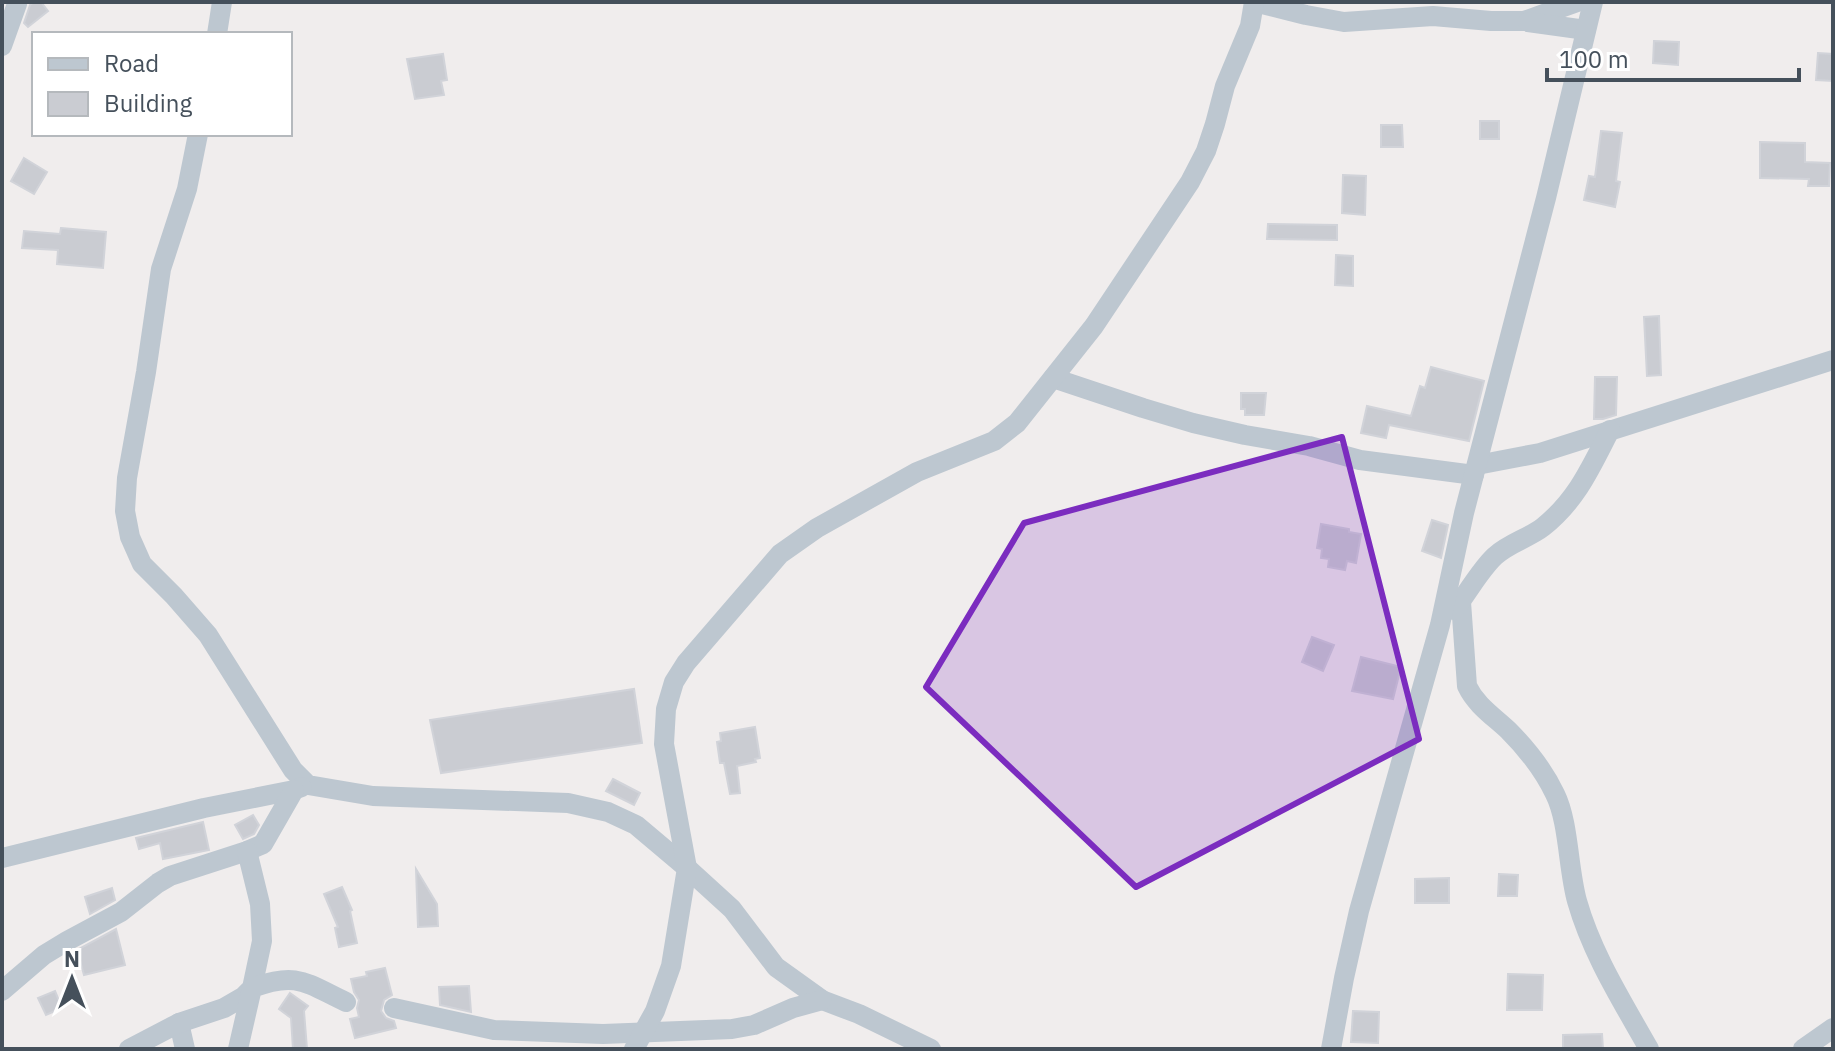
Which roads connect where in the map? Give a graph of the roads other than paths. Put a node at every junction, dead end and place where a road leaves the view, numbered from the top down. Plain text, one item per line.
1 (222, 2) edge
2 (1254, 2) edge
3 (1577, 2) edge
4 (1593, 2) edge
5 (18, 3) edge
6 (2, 20) edge
7 (1524, 21) junction
8 (1586, 30) junction
9 (217, 32) edge
10 (2, 46) edge
11 (198, 136) edge
12 (1833, 360) edge
13 (1053, 378) junction
14 (1610, 430) junction
15 (1475, 470) junction
16 (1461, 602) junction
17 (1440, 625) junction
18 (301, 788) junction
19 (247, 851) junction
20 (2, 858) edge
21 (687, 868) junction
22 (252, 988) junction
23 (2, 991) edge
24 (822, 1000) junction
25 (346, 1002) dead end
26 (394, 1008) dead end
27 (179, 1023) junction
28 (1833, 1028) edge
29 (639, 1041) edge
30 (129, 1049) edge
31 (185, 1049) edge
32 (238, 1049) edge
33 (931, 1049) edge
34 (1331, 1049) edge
35 (1649, 1049) edge
36 (1803, 1049) edge

1 - 9 street
2 - 7 street
2 - 13 street
3 - 7 street
4 - 8 street
5 - 6 street
5 - 10 street
7 - 8 street
8 - 15 street
11 - 18 street
12 - 14 street
13 - 15 street
13 - 21 street
14 - 15 street
14 - 16 street
15 - 17 street
16 - 17 street
16 - 35 street
17 - 34 street
18 - 19 street
18 - 20 street
18 - 21 street
19 - 22 street
19 - 23 street
21 - 24 street
21 - 29 street
22 - 25 street
22 - 27 street
22 - 32 street
24 - 29 street
24 - 33 street
26 - 29 street
27 - 30 street
27 - 31 street
28 - 36 street

